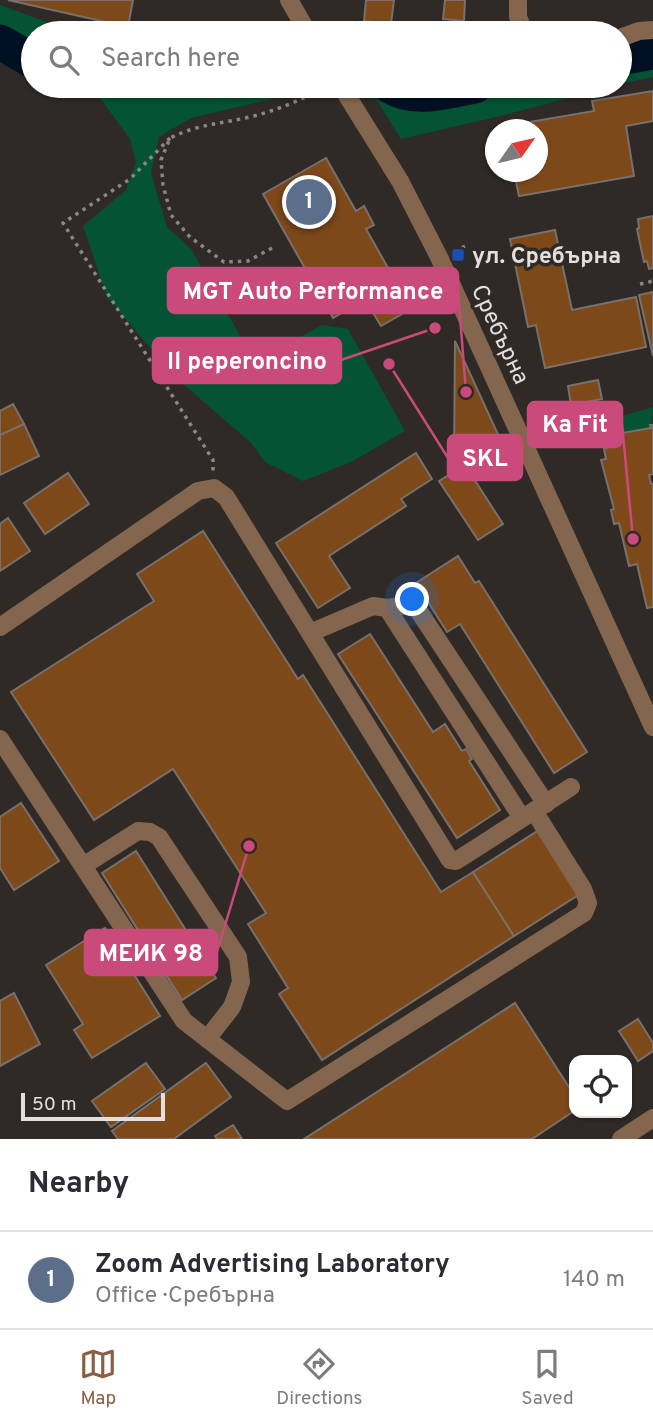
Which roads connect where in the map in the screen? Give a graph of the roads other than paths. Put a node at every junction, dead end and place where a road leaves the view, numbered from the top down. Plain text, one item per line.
1 (289, 0) edge
2 (518, 0) edge
3 (302, 21) edge
4 (520, 21) edge
5 (653, 30) edge
6 (632, 34) edge
7 (348, 98) edge
8 (387, 608) junction
9 (0, 627) edge
10 (310, 634) junction
11 (653, 727) edge
12 (0, 739) edge
13 (571, 787) dead end
14 (534, 811) junction
15 (83, 866) junction
16 (207, 1039) junction
17 (650, 1122) edge
18 (621, 1139) edge

1 - 3 street
2 - 4 street
5 - 6 street
7 - 11 street, Сребърна
8 - 10 street
8 - 14 street
8 - 14 street
9 - 10 street
10 - 14 street
12 - 15 street
13 - 14 street
14 - 16 street
15 - 16 street
15 - 16 street
17 - 18 street

